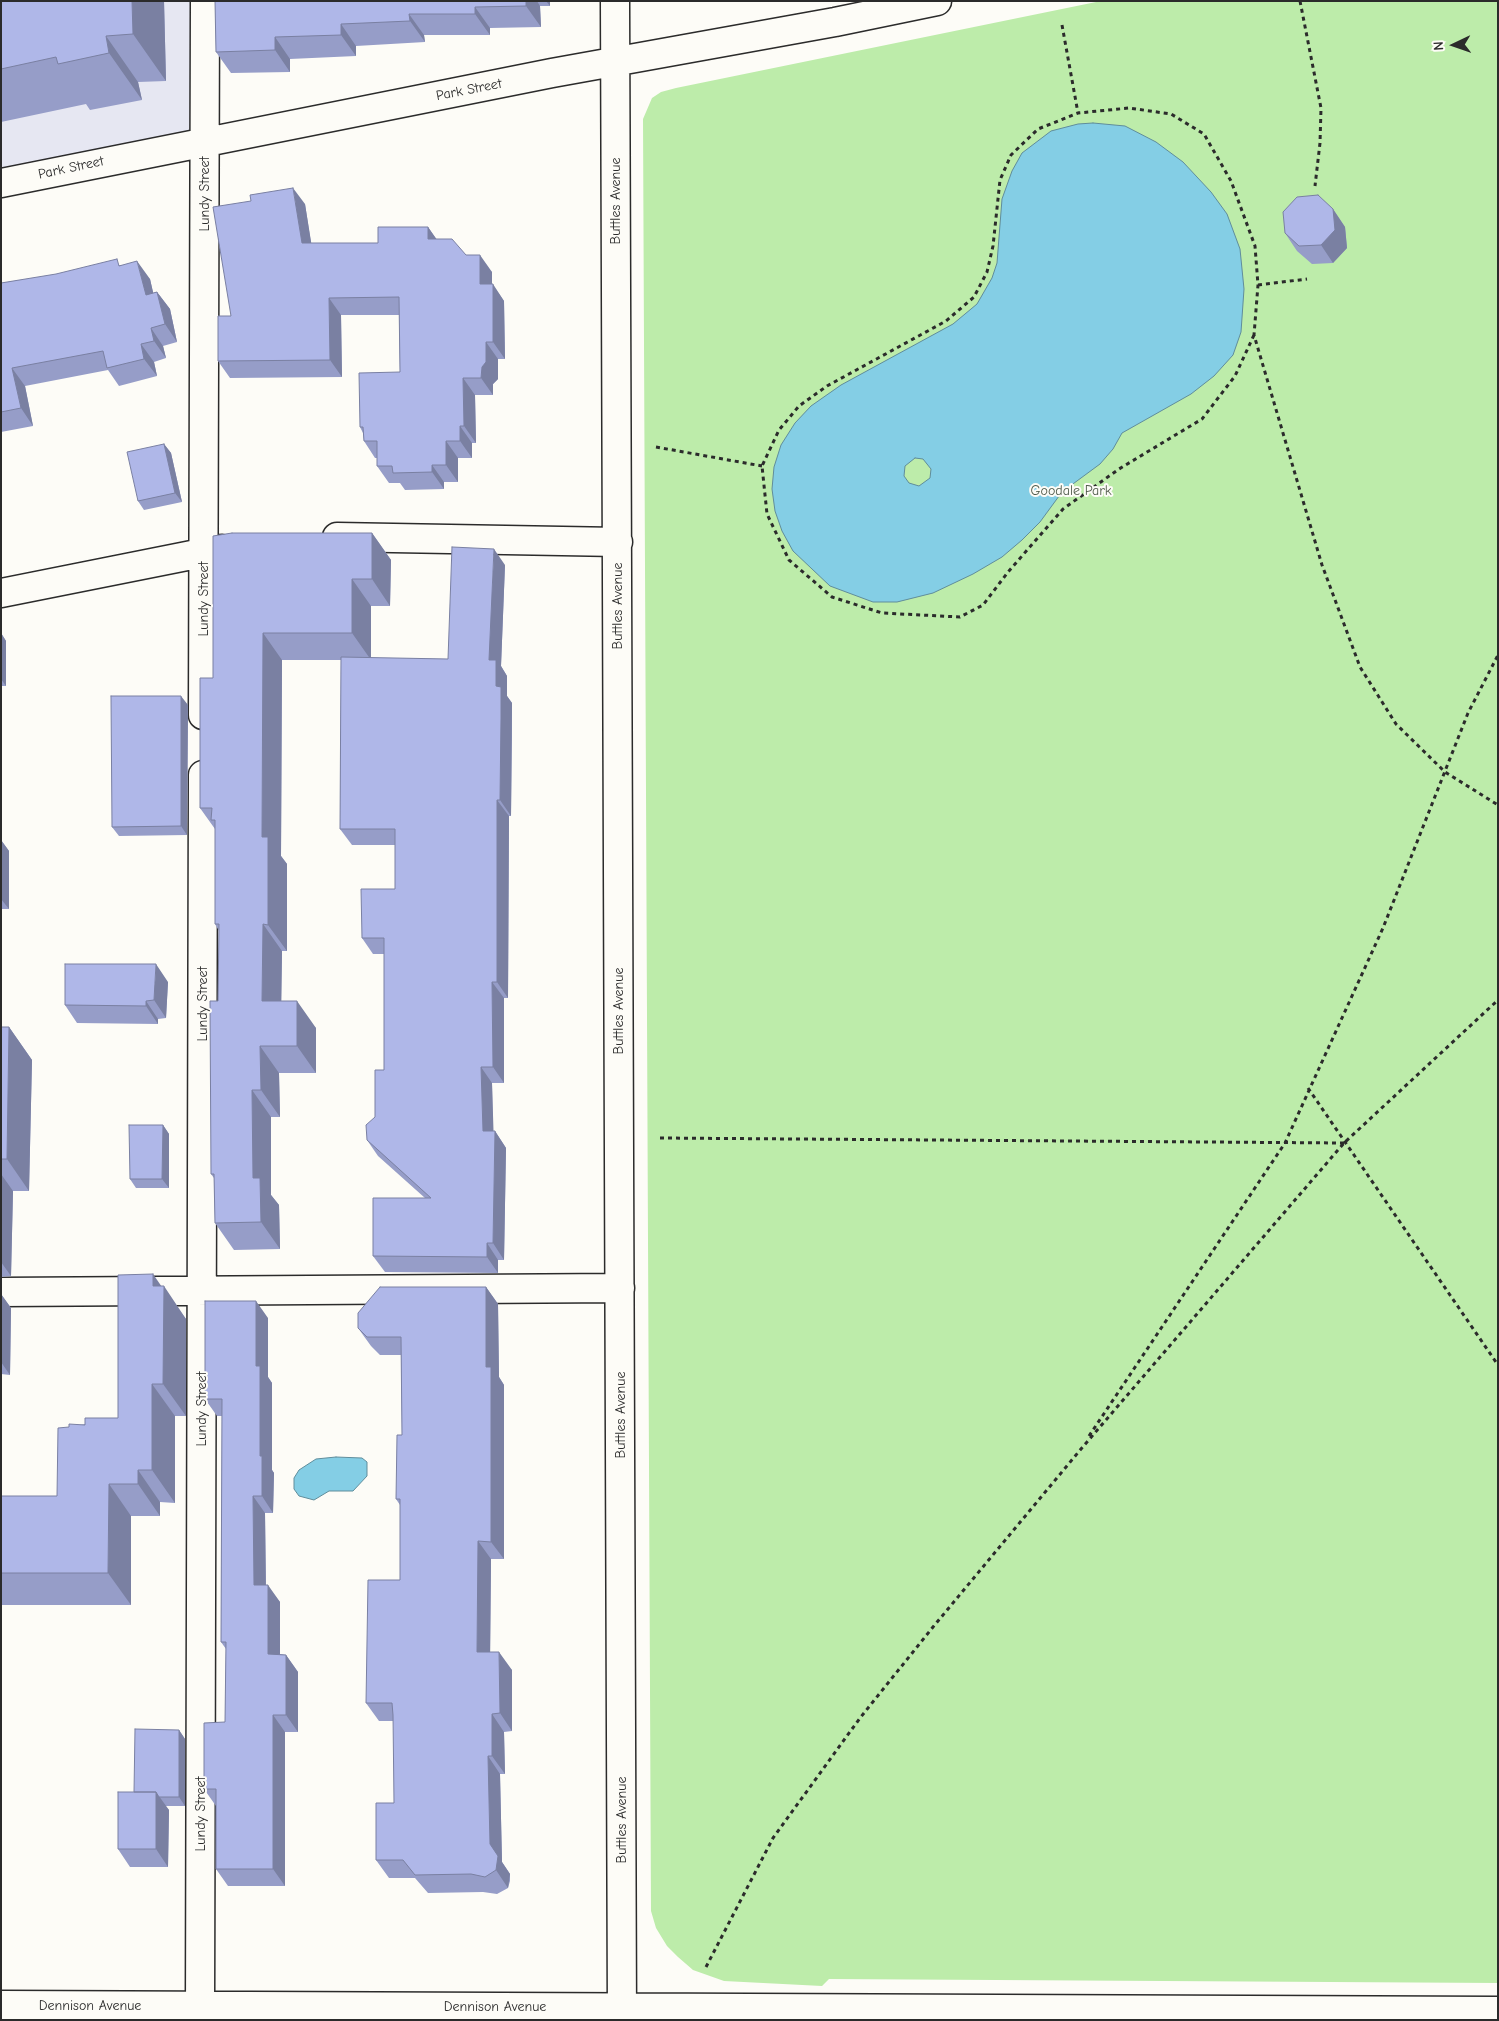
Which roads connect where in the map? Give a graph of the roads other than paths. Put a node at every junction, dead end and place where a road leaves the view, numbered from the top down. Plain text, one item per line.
1 (205, 1) edge
2 (615, 1) edge
3 (937, 1) edge
4 (616, 62) junction
5 (205, 141) junction
6 (1, 183) edge
7 (309, 537) edge
8 (618, 542) junction
9 (242, 545) edge
10 (204, 552) junction
11 (1, 593) edge
12 (620, 1288) junction
13 (202, 1290) junction
14 (1, 1292) edge
15 (1, 2005) edge
16 (200, 2006) junction
17 (1498, 2011) edge
18 (622, 2014) edge
19 (1395, 2015) edge

1 - 5 street, Lundy Street
2 - 4 street, Buttles Avenue
3 - 4 street, Park Street
4 - 5 street, Park Street
4 - 8 street, Buttles Avenue
5 - 6 street, Park Street
5 - 10 street, Lundy Street
7 - 8 street
8 - 12 street, Buttles Avenue
9 - 10 street
10 - 11 street
10 - 13 street, Lundy Street
12 - 13 street
12 - 18 street, Buttles Avenue
13 - 14 street
13 - 16 street, Lundy Street
15 - 16 street, Dennison Avenue
16 - 18 street, Dennison Avenue
17 - 19 street, Dennison Avenue
18 - 19 street, Dennison Avenue

